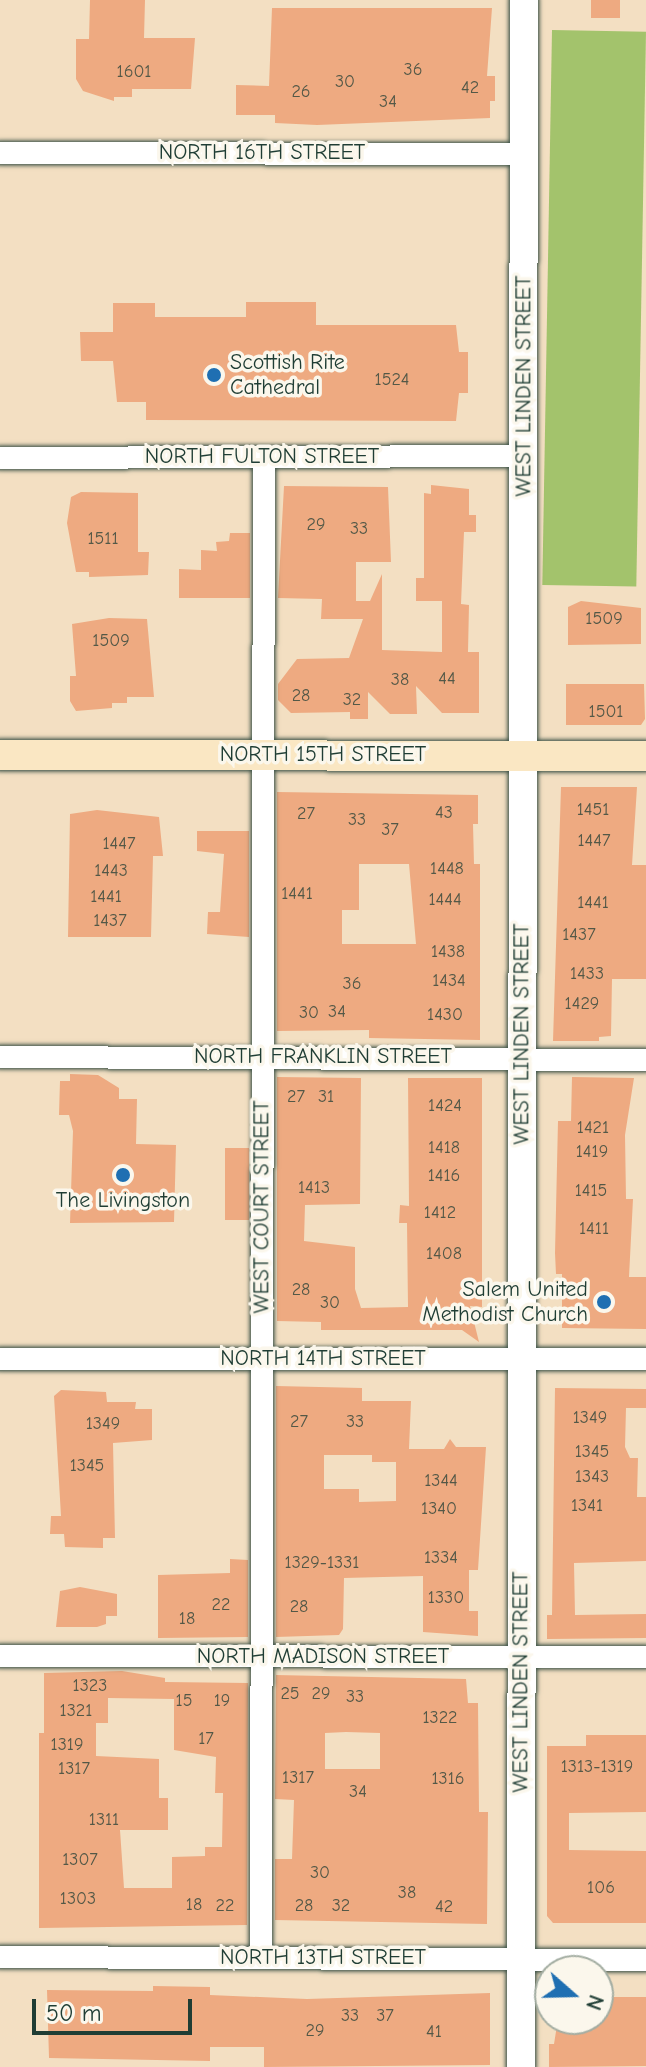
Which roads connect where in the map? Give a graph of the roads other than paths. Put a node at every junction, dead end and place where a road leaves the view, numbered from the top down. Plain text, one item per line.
1 (524, 0) edge
2 (0, 153) edge
3 (524, 154) junction
4 (523, 456) junction
5 (264, 457) junction
6 (0, 458) edge
7 (0, 755) edge
8 (523, 755) junction
9 (263, 756) junction
10 (646, 756) edge
11 (262, 1056) junction
12 (0, 1057) edge
13 (522, 1058) junction
14 (646, 1060) edge
15 (262, 1358) junction
16 (0, 1359) edge
17 (521, 1359) junction
18 (646, 1359) edge
19 (0, 1656) edge
20 (261, 1657) junction
21 (521, 1657) junction
22 (646, 1657) edge
23 (0, 1957) edge
24 (261, 1958) junction
25 (522, 1959) junction
26 (646, 1960) edge
27 (521, 2067) edge

1 - 3 street, WEST LINDEN STREET
2 - 3 street, NORTH 16TH STREET
3 - 4 street, WEST LINDEN STREET
4 - 5 street, NORTH FULTON STREET
4 - 8 street, WEST LINDEN STREET
5 - 6 street, NORTH FULTON STREET
5 - 9 street, WEST COURT STREET
7 - 9 main road, NORTH 15TH STREET
8 - 9 main road, NORTH 15TH STREET
8 - 10 main road, NORTH 15TH STREET
8 - 13 street, WEST LINDEN STREET
9 - 11 street, WEST COURT STREET
11 - 12 street, NORTH FRANKLIN STREET
11 - 13 street, NORTH FRANKLIN STREET
11 - 15 street, WEST COURT STREET
13 - 14 street, NORTH FRANKLIN STREET
13 - 17 street, WEST LINDEN STREET
15 - 16 street, NORTH 14TH STREET
15 - 17 street, NORTH 14TH STREET
15 - 20 street, WEST COURT STREET
17 - 18 street, NORTH 14TH STREET
17 - 21 street, WEST LINDEN STREET
19 - 20 street, NORTH MADISON STREET
20 - 21 street, NORTH MADISON STREET
20 - 24 street, WEST COURT STREET
21 - 22 street, NORTH MADISON STREET
21 - 25 street, WEST LINDEN STREET
23 - 24 street, NORTH 13TH STREET
24 - 25 street, NORTH 13TH STREET
25 - 26 street, NORTH 13TH STREET
25 - 27 street, WEST LINDEN STREET

